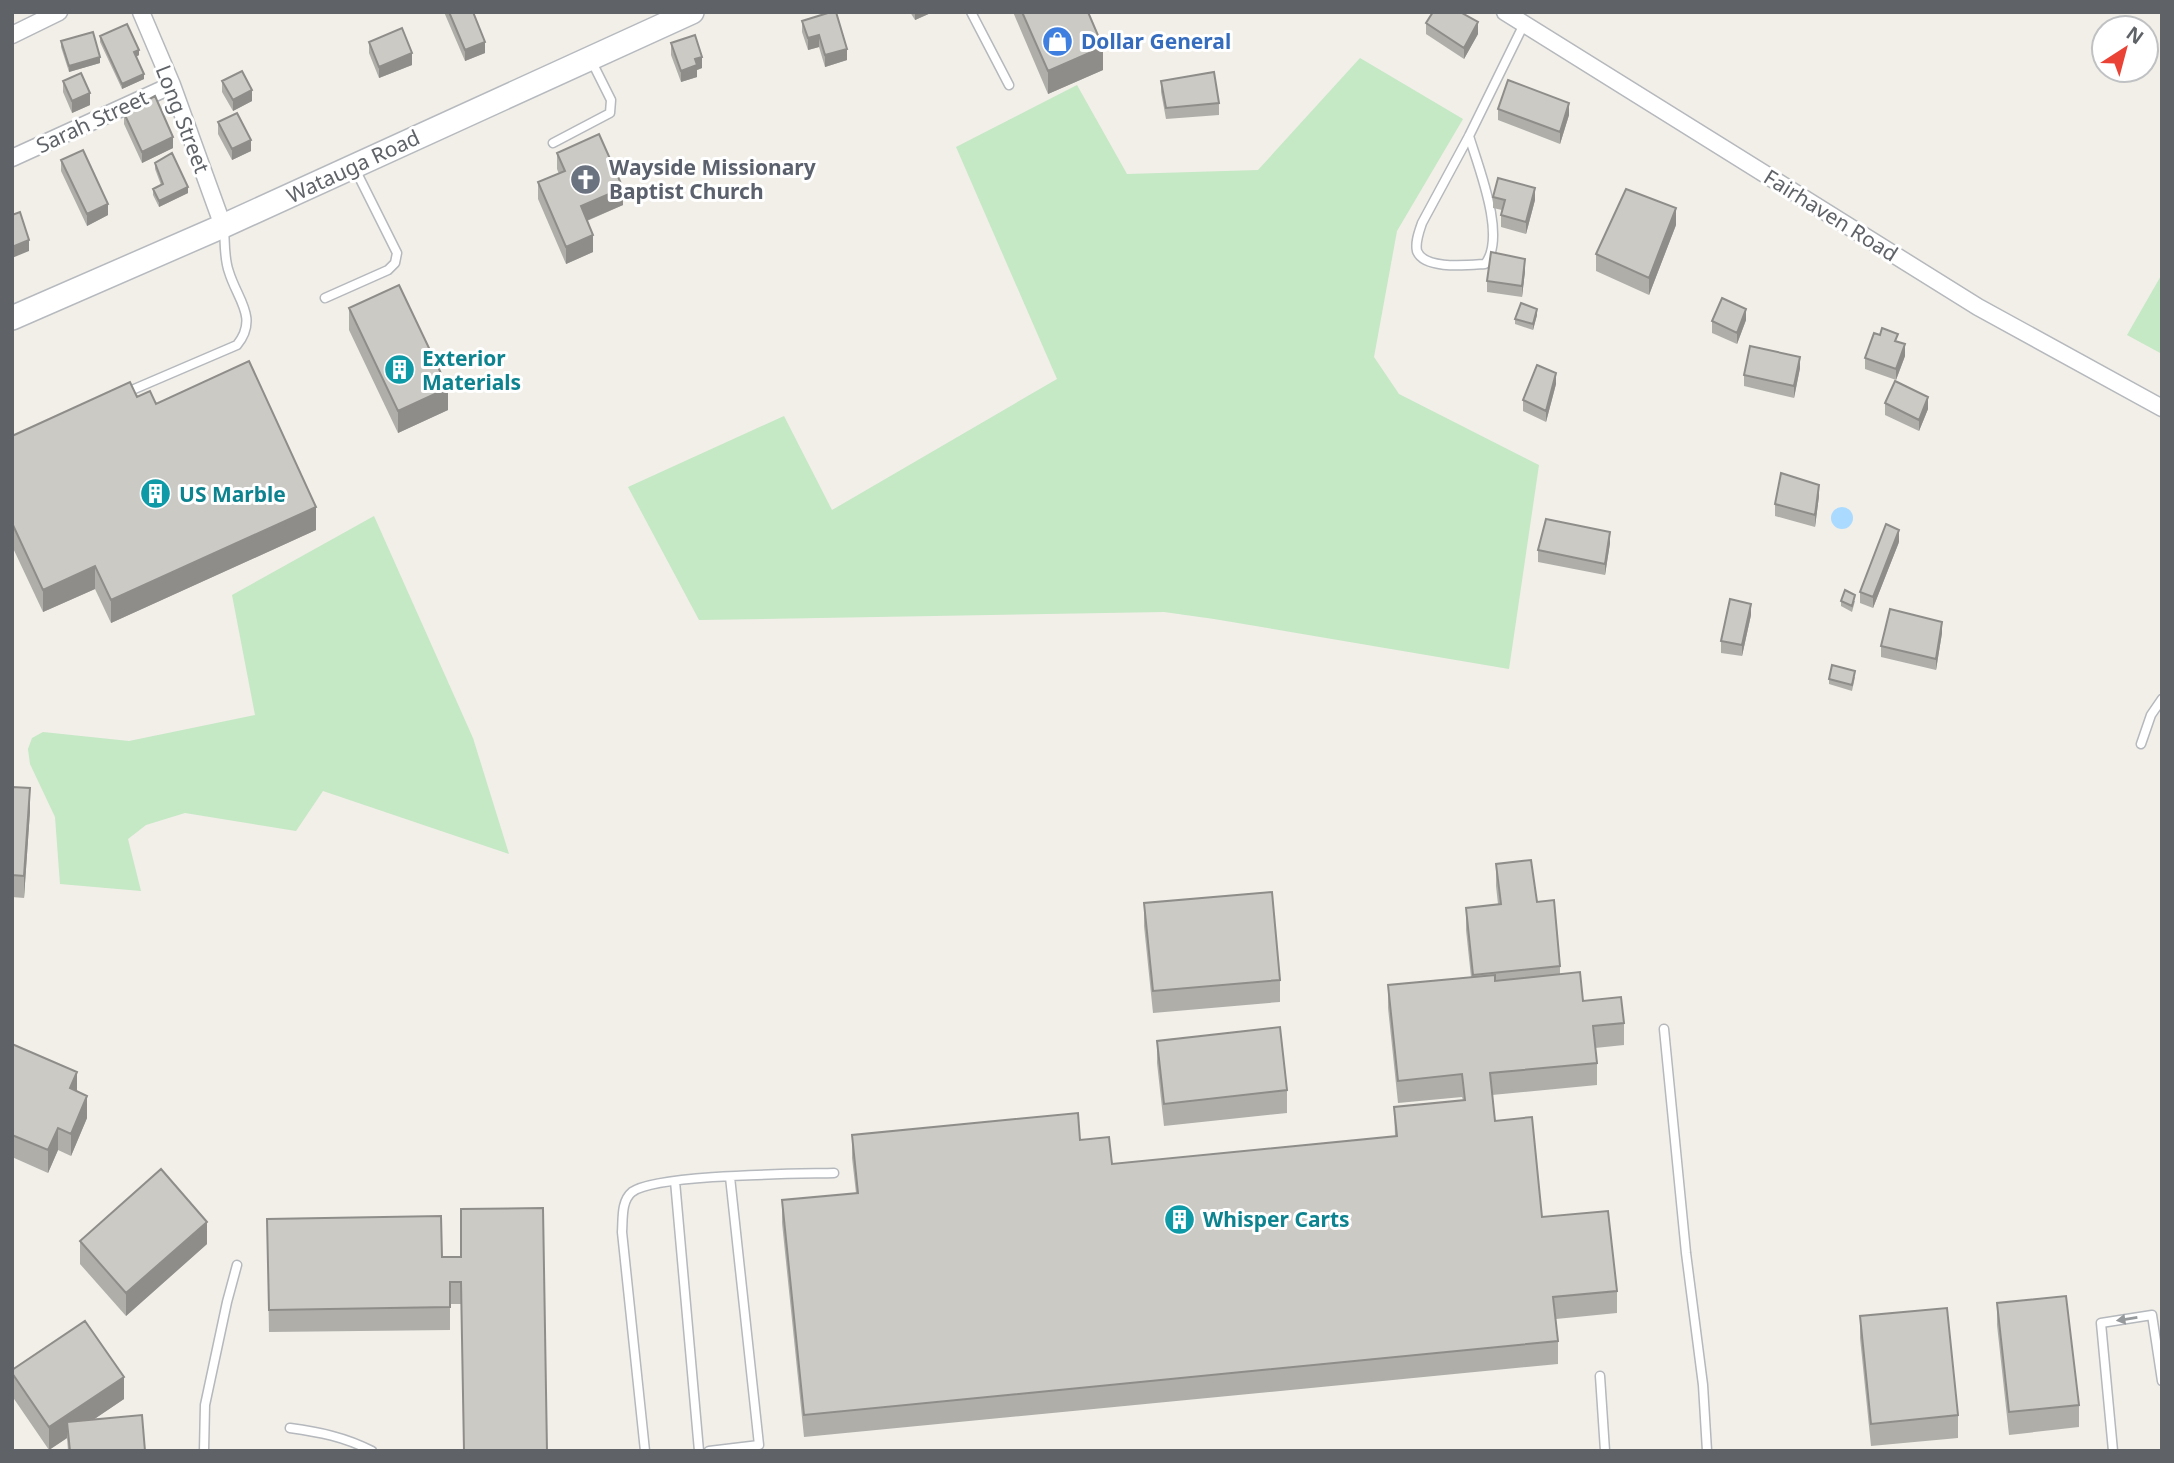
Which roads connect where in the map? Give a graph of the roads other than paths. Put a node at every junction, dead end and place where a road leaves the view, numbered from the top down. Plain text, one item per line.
1 (60, 12) edge
2 (141, 12) edge
3 (692, 12) edge
4 (971, 12) edge
5 (1505, 12) edge
6 (1524, 24) junction
7 (12, 35) edge
8 (590, 58) junction
9 (172, 85) junction
10 (1009, 85) dead end
11 (1469, 136) junction
12 (553, 143) dead end
13 (12, 158) edge
14 (353, 166) junction
15 (223, 226) junction
16 (325, 298) dead end
17 (12, 318) edge
18 (115, 397) edge
19 (2162, 408) edge
20 (2162, 699) edge
21 (2141, 744) dead end
22 (1664, 1029) dead end
23 (834, 1173) dead end
24 (730, 1177) junction
25 (675, 1181) junction
26 (237, 1265) dead end
27 (1600, 1376) dead end
28 (2162, 1381) edge
29 (290, 1428) dead end
30 (760, 1448) edge
31 (204, 1451) edge
32 (372, 1451) edge
33 (645, 1451) edge
34 (699, 1451) edge
35 (709, 1451) edge
36 (1605, 1451) edge
37 (1707, 1451) edge
38 (2113, 1451) edge

1 - 7 street
2 - 9 street, Long Street
3 - 8 main road, Watauga Road
4 - 10 lane
5 - 6 street, Fairhaven Road
6 - 11 lane
6 - 19 street, Fairhaven Road
8 - 12 lane
8 - 14 main road, Watauga Road
9 - 13 street, Sarah Street
9 - 15 street, Long Street
11 - 11 lane
14 - 15 main road, Watauga Road
14 - 16 lane
15 - 17 main road, Watauga Road
15 - 18 lane
20 - 21 lane
22 - 37 lane
23 - 24 lane
24 - 25 lane
24 - 30 lane
25 - 33 lane
25 - 34 lane
26 - 31 lane
27 - 36 lane
28 -> 38 lane
29 - 32 lane
30 - 35 lane

